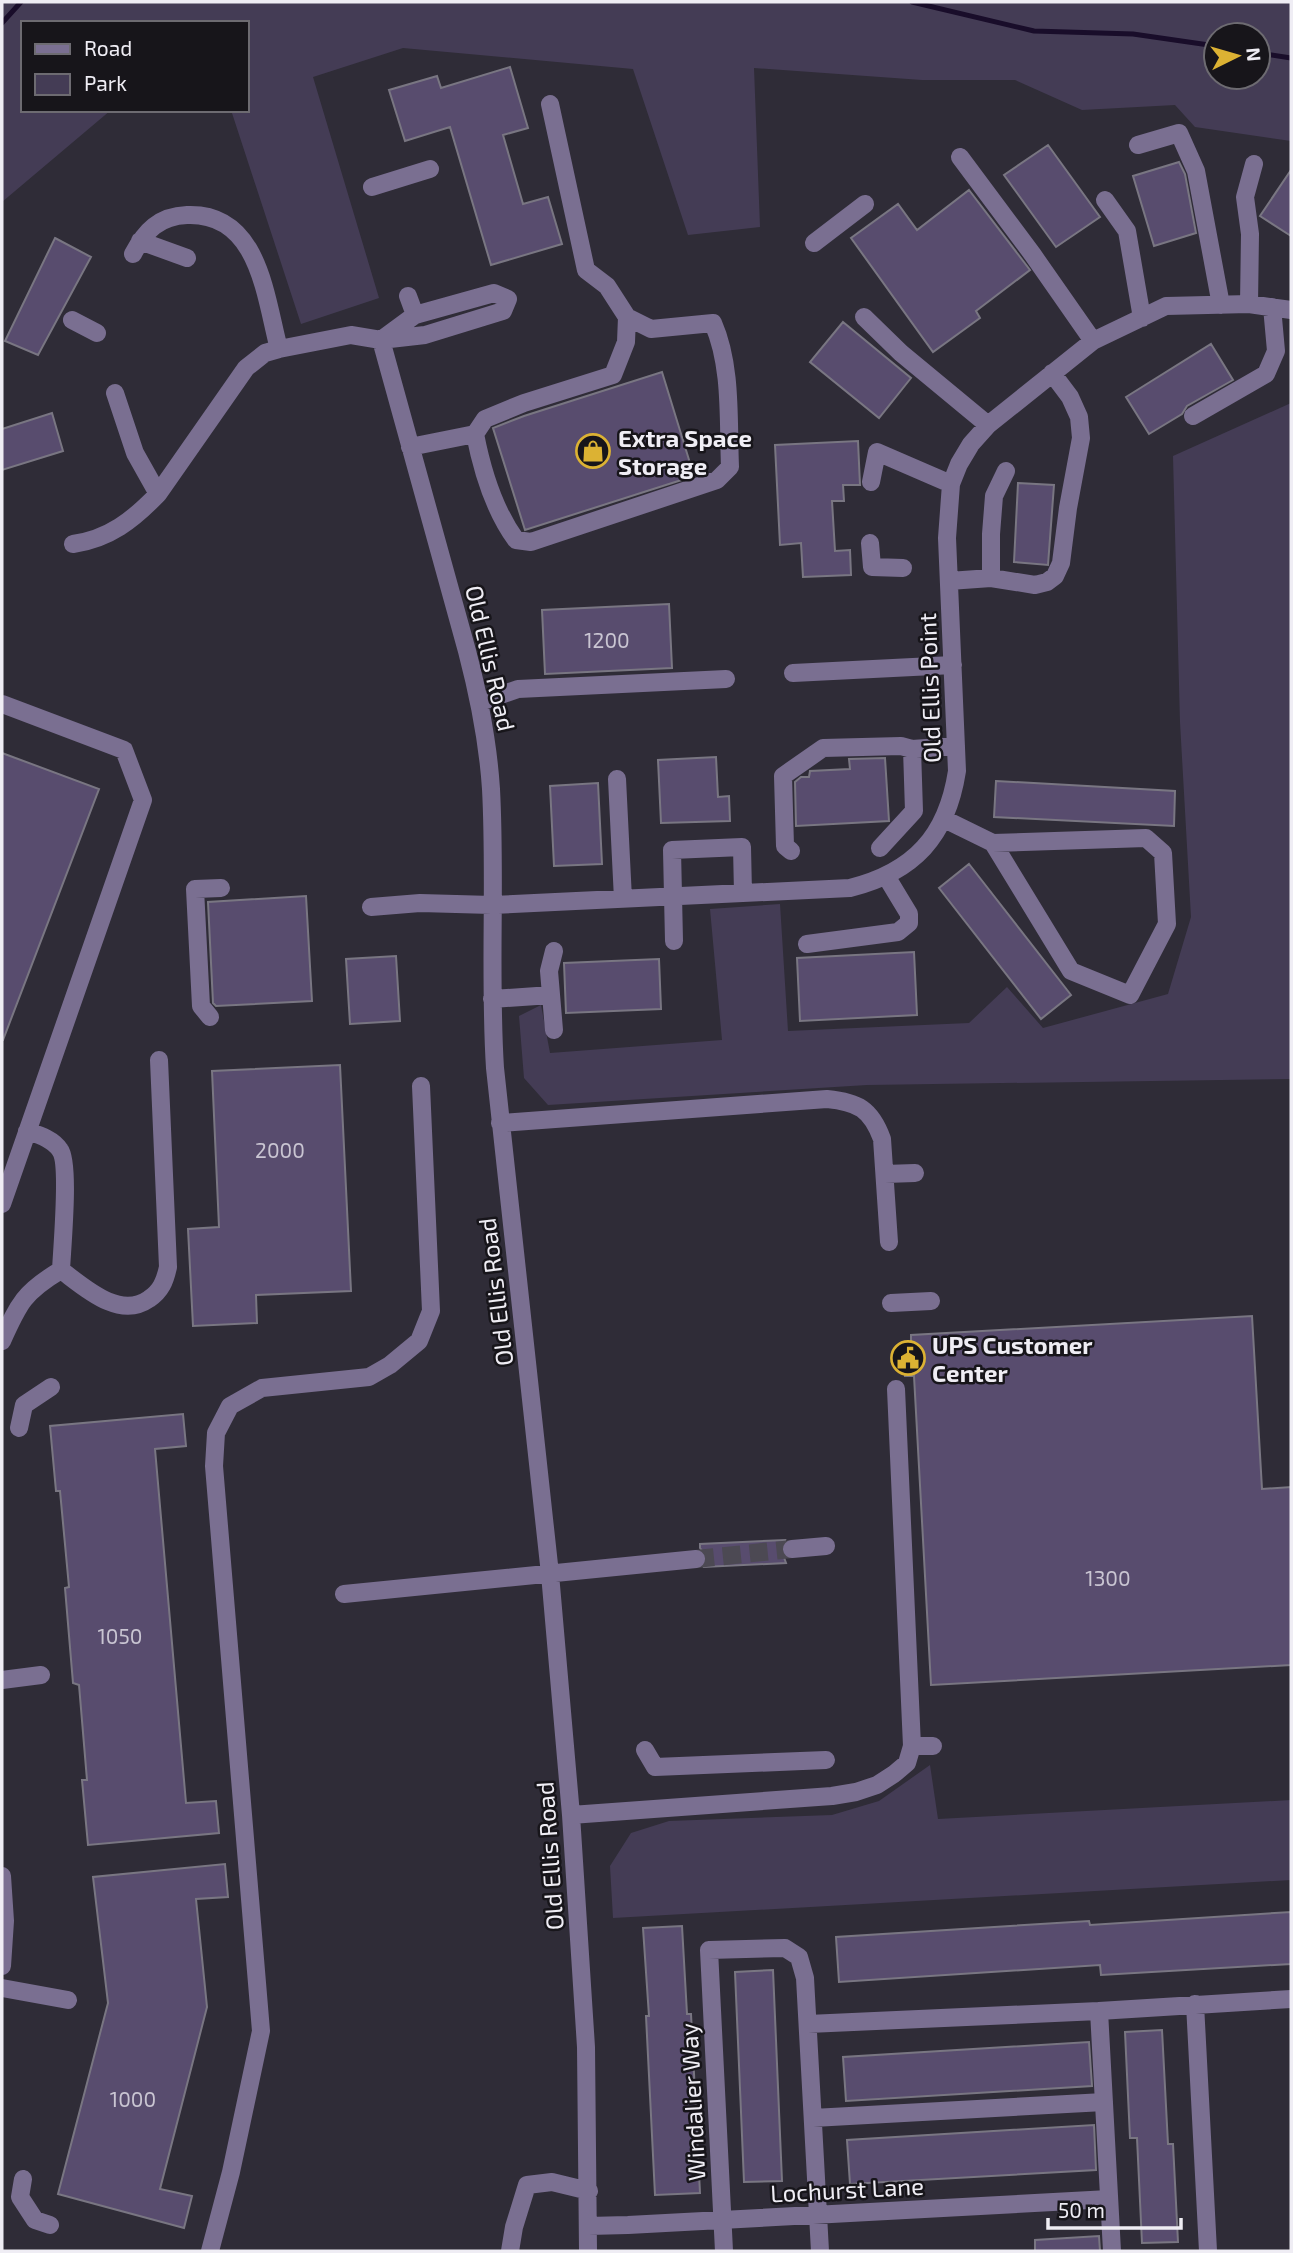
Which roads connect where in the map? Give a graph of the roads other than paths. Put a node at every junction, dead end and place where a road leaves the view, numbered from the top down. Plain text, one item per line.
1 (550, 104) dead end
2 (1138, 145) dead end
3 (960, 157) dead end
4 (1254, 164) dead end
5 (430, 169) dead end
6 (372, 187) dead end
7 (1105, 200) dead end
8 (865, 204) dead end
9 (814, 243) dead end
10 (187, 258) dead end
11 (408, 296) dead end
12 (468, 301) junction
13 (1249, 304) junction
14 (1221, 305) junction
15 (1272, 307) junction
16 (1291, 310) edge
17 (415, 315) junction
18 (627, 317) junction
19 (864, 317) dead end
20 (1142, 318) junction
21 (72, 320) dead end
22 (475, 321) junction
23 (97, 333) dead end
24 (380, 340) junction
25 (1093, 341) junction
26 (279, 349) junction
27 (1052, 373) junction
28 (114, 393) dead end
29 (1193, 416) dead end
30 (988, 425) junction
31 (475, 434) junction
32 (410, 447) junction
33 (1006, 471) dead end
34 (871, 482) dead end
35 (951, 484) junction
36 (158, 494) junction
37 (870, 543) dead end
38 (73, 544) dead end
39 (903, 568) dead end
40 (991, 578) junction
41 (949, 581) junction
42 (953, 665) junction
43 (793, 673) dead end
44 (726, 679) dead end
45 (480, 702) junction
46 (2, 704) edge
47 (956, 746) junction
48 (912, 749) junction
49 (617, 779) dead end
50 (944, 819) junction
51 (993, 843) junction
52 (880, 848) dead end
53 (791, 851) dead end
54 (886, 876) junction
55 (221, 888) dead end
56 (743, 893) junction
57 (674, 896) junction
58 (623, 899) junction
59 (492, 905) junction
60 (371, 906) dead end
61 (674, 941) dead end
62 (807, 944) dead end
63 (554, 951) dead end
64 (551, 995) junction
65 (492, 999) junction
66 (210, 1017) dead end
67 (554, 1030) dead end
68 (159, 1060) dead end
69 (421, 1086) dead end
70 (500, 1123) junction
71 (27, 1131) junction
72 (915, 1173) dead end
73 (885, 1174) junction
74 (2, 1204) edge
75 (888, 1242) dead end
76 (61, 1270) junction
77 (931, 1301) dead end
78 (891, 1303) dead end
79 (2, 1341) edge
80 (51, 1387) dead end
81 (895, 1389) dead end
82 (19, 1428) dead end
83 (826, 1546) dead end
84 (792, 1549) tunnel mouth
85 (696, 1559) tunnel mouth
86 (550, 1574) junction
87 (344, 1594) dead end
88 (41, 1675) dead end
89 (2, 1680) edge
90 (912, 1746) junction
91 (933, 1746) dead end
92 (645, 1750) dead end
93 (826, 1759) dead end
94 (571, 1815) junction
95 (2, 1877) edge
96 (2, 1966) edge
97 (2, 1988) edge
98 (1291, 1999) edge
99 (68, 2000) dead end
100 (1195, 2004) junction
101 (1099, 2011) junction
102 (808, 2024) junction
103 (1104, 2102) junction
104 (813, 2118) junction
105 (23, 2179) dead end
106 (589, 2191) junction
107 (1109, 2199) junction
108 (818, 2215) junction
109 (722, 2220) junction
110 (50, 2225) dead end
111 (588, 2225) junction
112 (210, 2251) edge
113 (510, 2251) edge
114 (588, 2251) edge
115 (723, 2251) edge
116 (820, 2251) edge
117 (1112, 2251) edge
118 (1208, 2251) edge

1 - 18 street
2 - 14 street
3 - 25 street
4 - 13 street
5 - 6 street
7 - 20 street
8 - 9 street
10 - 26 street
11 - 17 street
12 - 17 street
12 - 22 street
12 - 22 street
13 - 14 street, Old Ellis Point
13 - 15 street, Old Ellis Point
14 - 20 street, Old Ellis Point
15 - 16 street, Old Ellis Point
15 - 29 street
17 - 24 street
18 - 31 street
18 - 31 street
19 - 30 street
20 - 25 street, Old Ellis Point
21 - 23 street
22 - 24 street
24 - 26 street
24 - 32 street, Old Ellis Road
25 - 27 street, Old Ellis Point
26 - 36 street
27 - 30 street, Old Ellis Point
27 - 40 street
28 - 36 street
30 - 35 street, Old Ellis Point
31 - 32 street
32 - 45 street, Old Ellis Road
33 - 40 street
34 - 35 street
35 - 41 street, Old Ellis Point
36 - 38 street
37 - 39 street
40 - 41 street
41 - 42 street, Old Ellis Point
42 - 43 street
42 - 47 street, Old Ellis Point
44 - 45 street
45 - 59 street, Old Ellis Road
46 - 71 street
47 - 48 street
47 - 50 street, Old Ellis Point
48 - 52 street
48 - 53 street
49 - 58 street
50 - 51 street
50 - 54 street, Old Ellis Point
51 - 51 street
54 - 56 street, Old Ellis Point
54 - 62 street
55 - 66 street
56 - 57 street, Old Ellis Point
56 - 57 street
57 - 58 street, Old Ellis Point
57 - 61 street
58 - 59 street, Old Ellis Point
59 - 60 street, Old Ellis Point
59 - 65 street, Old Ellis Road
63 - 64 street
64 - 65 street
64 - 67 street
65 - 70 street, Old Ellis Road
68 - 76 street
69 - 112 street
70 - 73 street
70 - 86 street, Old Ellis Road
71 - 74 street
71 - 76 street
72 - 73 street
73 - 75 street
76 - 79 street
77 - 78 street
80 - 82 street
81 - 90 street
83 - 84 street
85 - 86 street
86 - 87 street
86 - 94 street, Old Ellis Road
88 - 89 street
90 - 91 street
90 - 94 street
92 - 93 street
94 - 106 street, Old Ellis Road
95 - 96 street
97 - 99 street
98 - 100 street
100 - 101 street
100 - 118 street
101 - 102 street
101 - 103 street
102 - 104 street
102 - 109 street, Windalier Way
103 - 104 street
103 - 107 street
104 - 108 street
105 - 110 street
106 - 111 street, Old Ellis Road
106 - 113 street
107 - 108 street, Lochurst Lane
107 - 117 street
108 - 109 street, Lochurst Lane
108 - 116 street
109 - 111 street, Lochurst Lane
109 - 115 street, Windalier Way
111 - 114 street, Old Ellis Road

